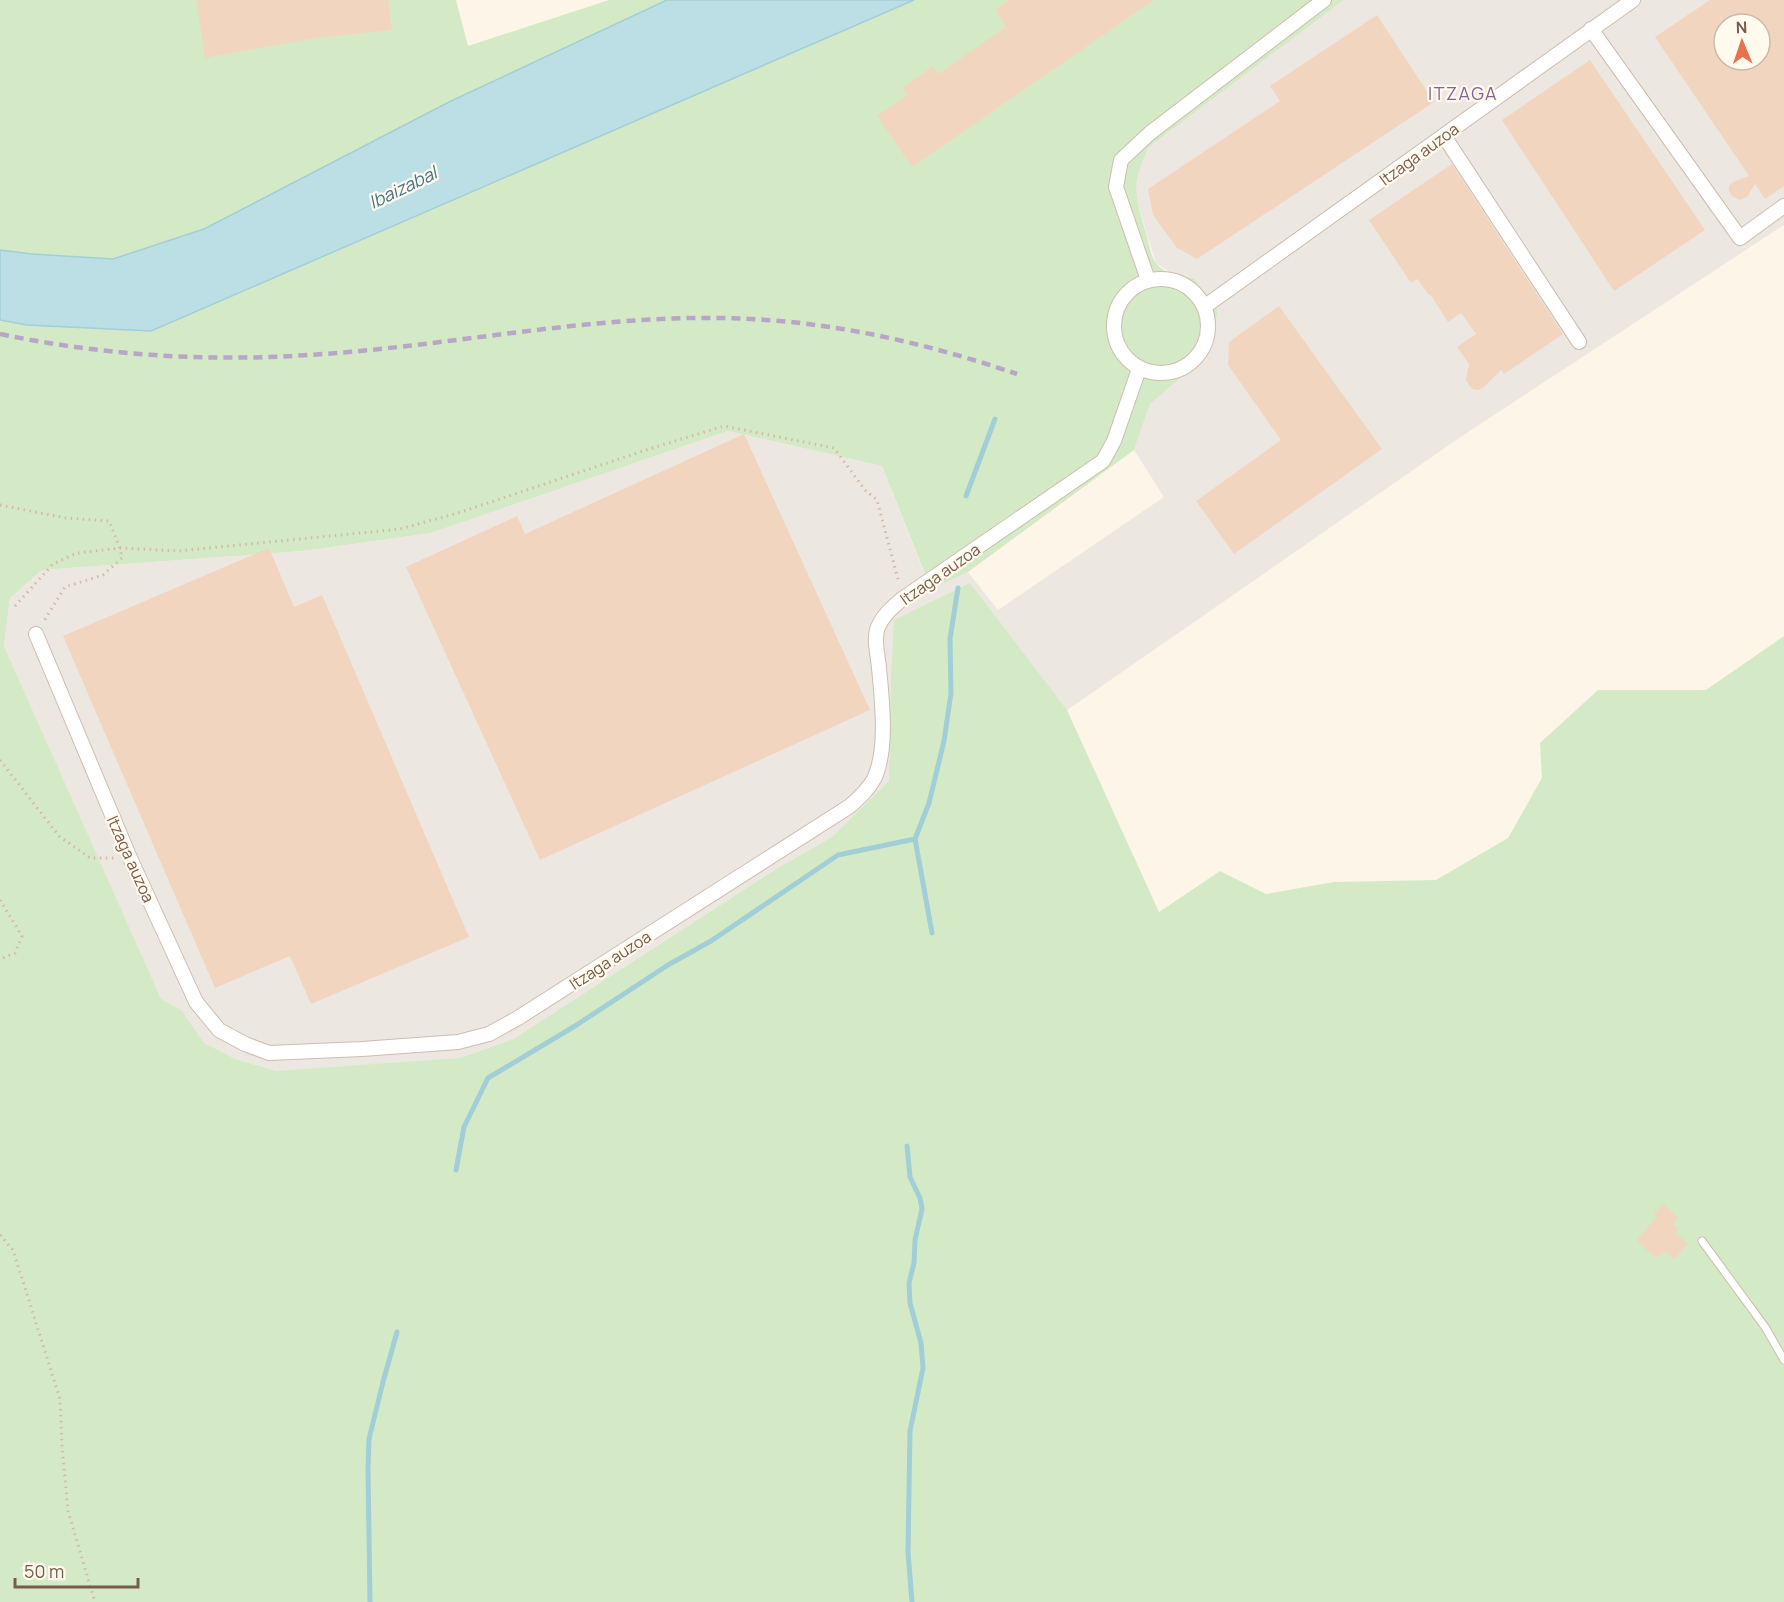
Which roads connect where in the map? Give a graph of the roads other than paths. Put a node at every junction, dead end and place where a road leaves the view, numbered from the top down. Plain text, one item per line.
1 (1324, 0) edge
2 (1633, 0) edge
3 (1591, 29) junction
4 (1444, 136) junction
5 (1784, 206) edge
6 (1149, 280) junction
7 (1204, 307) junction
8 (1579, 342) dead end
9 (1139, 369) junction
10 (36, 634) road end
11 (1702, 1241) dead end
12 (1784, 1360) edge

1 - 6 street
2 - 3 street, Itzaga auzoa
3 - 4 street, Itzaga auzoa
3 - 5 street
4 - 7 street, Itzaga auzoa
4 - 8 street
6 - 7 street
6 - 9 street
7 - 9 street
9 - 10 street, Itzaga auzoa
11 - 12 lane

